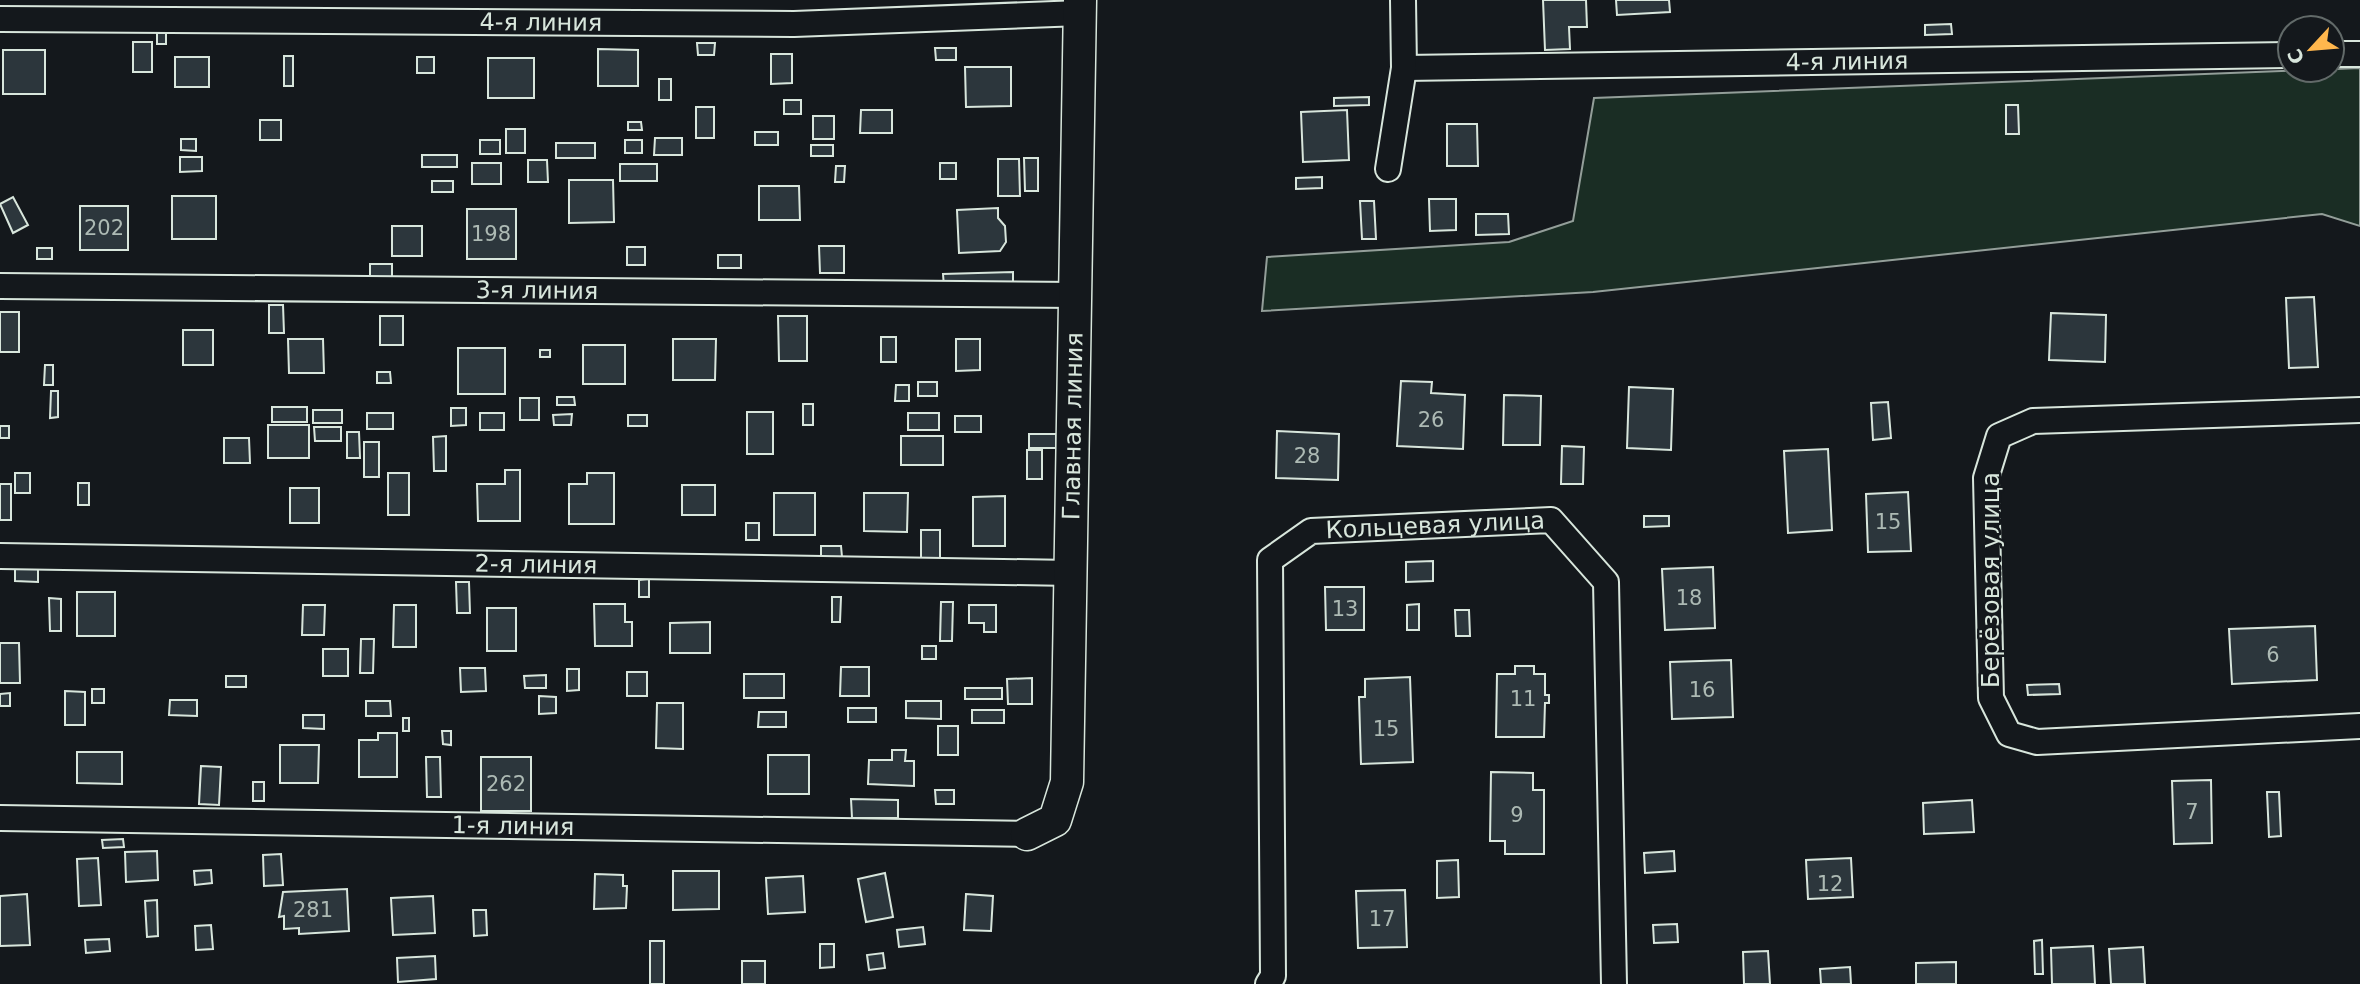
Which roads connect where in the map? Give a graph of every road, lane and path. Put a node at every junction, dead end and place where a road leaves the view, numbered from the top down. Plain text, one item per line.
1 (1403, 0) edge
2 (1080, 7) edge
3 (0, 19) edge
4 (2276, 55) edge
5 (1404, 68) junction
6 (1388, 169) dead end
7 (0, 286) edge
8 (1076, 295) junction
9 (2360, 410) edge
10 (0, 556) edge
11 (1072, 573) junction
12 (2360, 726) edge
13 (0, 818) edge
14 (1027, 834) joint
15 (1268, 984) edge
16 (1614, 984) edge

1 - 5 street
2 - 3 street, 4-я линия
2 - 8 street, Главная линия
4 - 5 street, 4-я линия
5 - 6 street
7 - 8 street, 3-я линия
8 - 11 street, Главная линия
9 - 12 street, Берёзовая улица
10 - 11 street, 2-я линия
11 - 14 street, Главная линия
13 - 14 street, 1-я линия
15 - 16 street, Кольцевая улица

